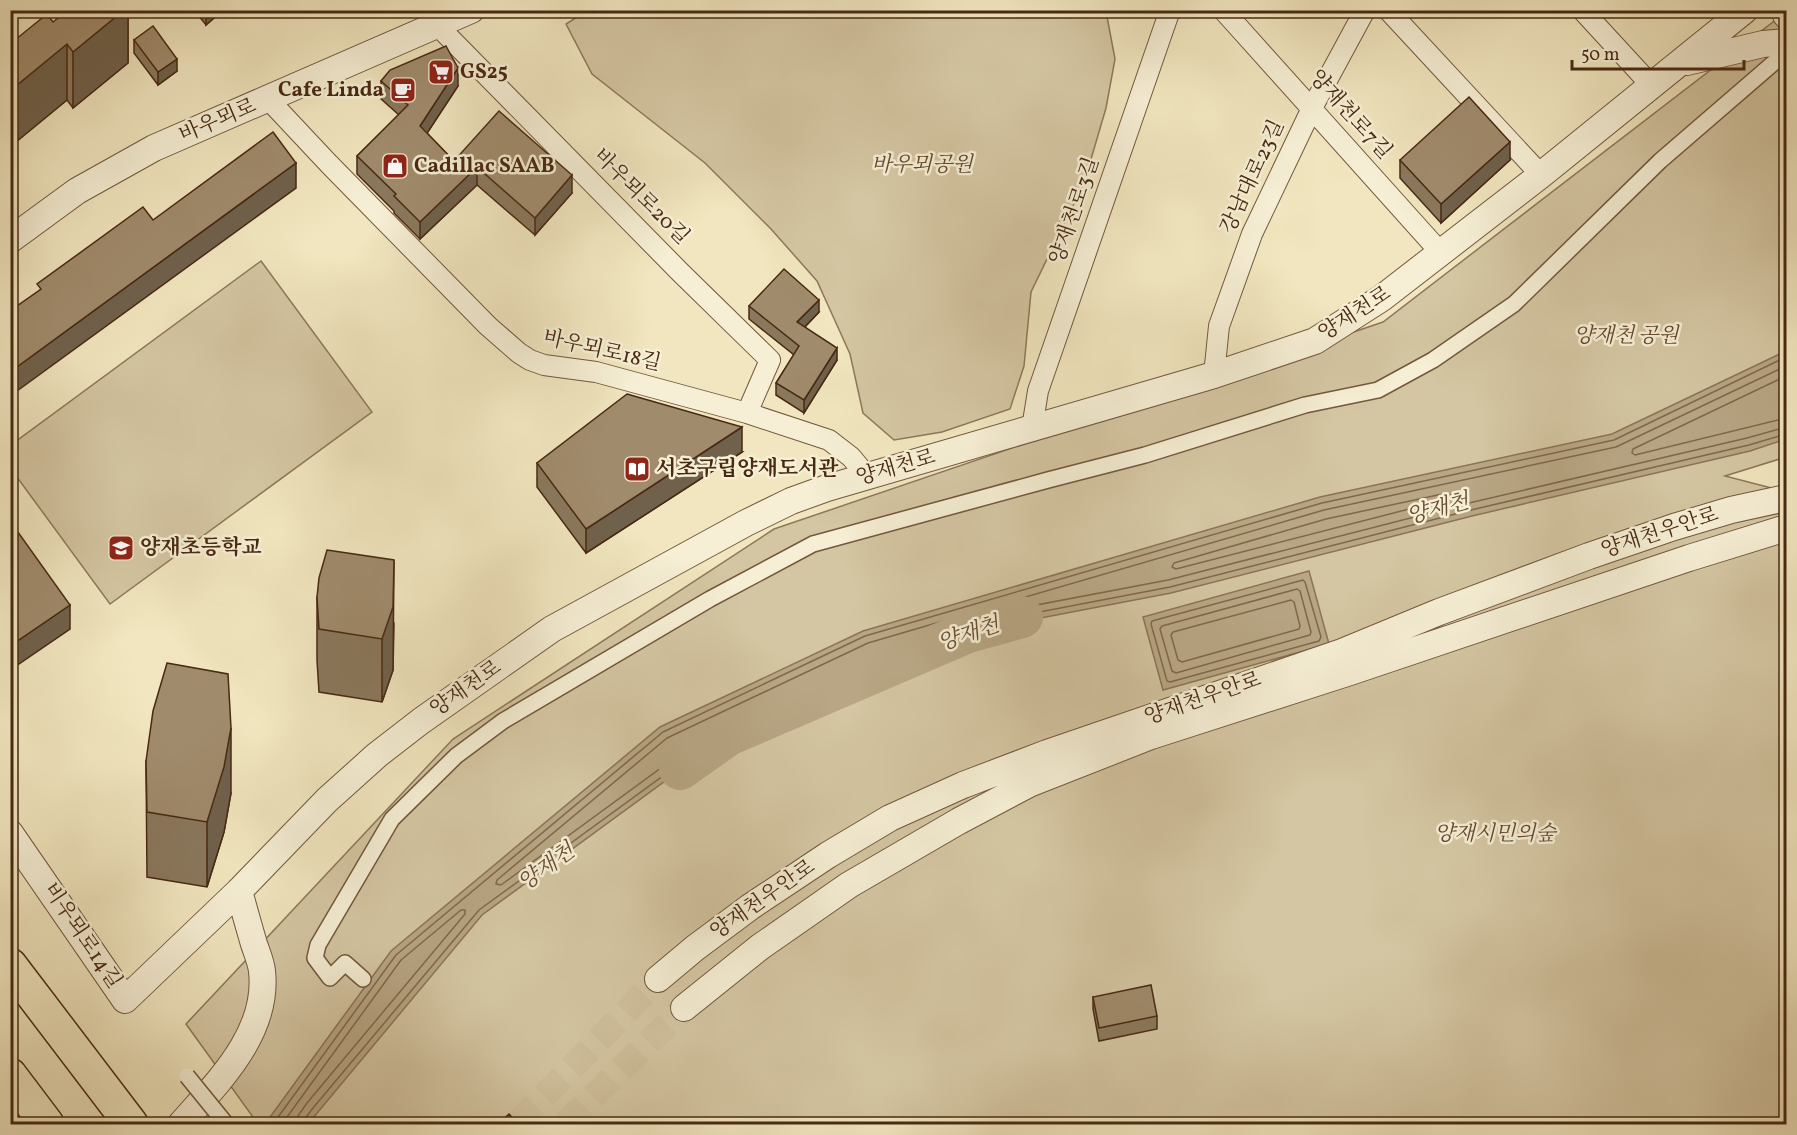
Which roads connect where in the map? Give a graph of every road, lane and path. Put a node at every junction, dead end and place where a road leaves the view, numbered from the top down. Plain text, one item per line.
1 (471, 10) edge
2 (1170, 10) edge
3 (1223, 10) edge
4 (1365, 10) edge
5 (1388, 10) edge
6 (1582, 10) edge
7 (1745, 10) edge
8 (1785, 10) edge
9 (1786, 15) edge
10 (438, 26) junction
11 (1782, 51) edge
12 (1677, 65) junction
13 (1652, 86) junction
14 (268, 99) junction
15 (1312, 108) junction
16 (1541, 175) junction
17 (10, 240) edge
18 (1441, 253) junction
19 (1214, 375) junction
20 (747, 413) junction
21 (1032, 428) junction
22 (864, 477) junction
23 (1786, 498) edge
24 (1786, 528) edge
25 (1149, 727) junction
26 (10, 833) edge
27 (239, 891) junction
28 (10, 965) edge
29 (658, 979) tunnel mouth
30 (363, 980) dead end
31 (684, 1008) tunnel mouth
32 (10, 1075) edge
33 (186, 1076) dead end
34 (47, 1125) edge
35 (131, 1125) edge
36 (181, 1125) edge
37 (226, 1125) edge

1 - 10 street, 바우뫼로
2 - 21 street, 양재천로3길
3 - 15 street, 양재천로7길
4 - 15 street, 강남대로23길
5 - 16 street
6 - 13 street
7 - 12 street, 양재천로
8 - 9 street
10 - 14 street, 바우뫼로
10 - 20 street, 바우뫼로20길
11 - 12 street
11 - 30 street
12 - 13 street, 양재천로
13 - 16 street, 양재천로
14 - 17 street, 바우뫼로
14 - 20 street, 바우뫼로18길
15 - 18 street, 양재천로7길
15 - 19 street, 강남대로23길
16 - 18 street, 양재천로
18 - 19 street, 양재천로
19 - 21 street, 양재천로
20 - 22 street, 바우뫼로18길
21 - 22 street, 양재천로
22 - 27 street, 양재천로
23 - 25 street, 양재천우안로
24 - 25 street, 양재천우안로
25 - 29 street, 양재천우안로
25 - 31 street, 양재천우안로
26 - 27 street, 비우뫼로14길
27 - 36 street
28 - 35 highway
32 - 34 highway
33 - 37 street, bridge

